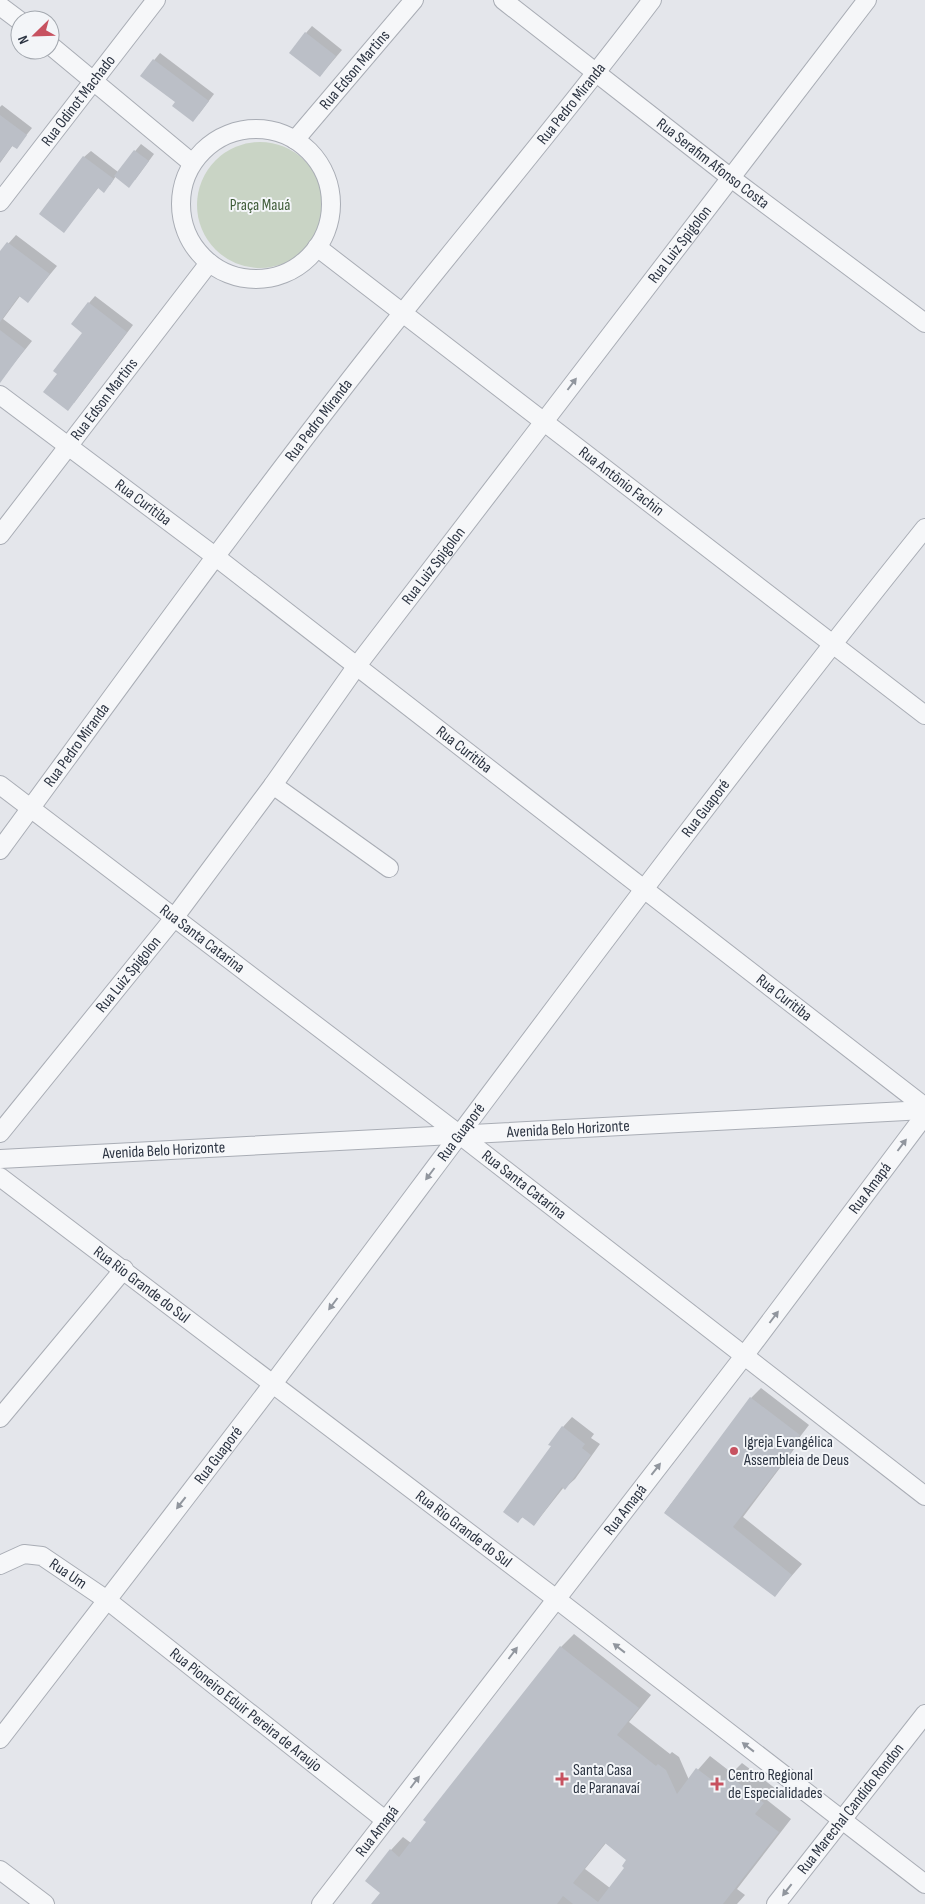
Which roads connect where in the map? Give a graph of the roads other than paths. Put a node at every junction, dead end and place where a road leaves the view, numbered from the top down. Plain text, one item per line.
1 (156, 0) edge
2 (414, 0) edge
3 (503, 0) edge
4 (652, 0) edge
5 (867, 0) edge
6 (0, 6) edge
7 (10, 14) edge
8 (60, 53) edge
9 (597, 74) junction
10 (94, 80) junction
11 (295, 140) junction
12 (192, 163) junction
13 (731, 178) junction
14 (0, 202) edge
15 (317, 247) junction
16 (209, 262) junction
17 (403, 312) junction
18 (925, 323) edge
19 (0, 396) edge
20 (543, 423) junction
21 (67, 446) junction
22 (925, 528) edge
23 (0, 535) edge
24 (216, 557) junction
25 (832, 644) junction
26 (356, 667) junction
27 (925, 715) edge
28 (0, 785) edge
29 (273, 785) junction
30 (30, 809) junction
31 (0, 850) edge
32 (389, 868) dead end
33 (643, 890) junction
34 (174, 918) junction
35 (925, 1109) edge
36 (925, 1115) edge
37 (0, 1133) edge
38 (460, 1135) junction
39 (0, 1160) edge
40 (0, 1177) edge
41 (124, 1269) junction
42 (744, 1356) junction
43 (272, 1384) junction
44 (0, 1418) edge
45 (925, 1496) edge
46 (0, 1565) edge
47 (556, 1598) junction
48 (107, 1600) junction
49 (925, 1714) edge
50 (0, 1739) edge
51 (385, 1820) junction
52 (842, 1820) junction
53 (0, 1870) edge
54 (925, 1884) edge
55 (45, 1904) edge
56 (321, 1904) edge
57 (776, 1904) edge

1 - 10 street, Rua Odinot Machado
2 - 11 street, Rua Edson Martins
3 - 9 street, Rua Serafim Afonso Costa
4 - 9 street, Rua Pedro Miranda
5 - 13 street, Rua Luiz Spigolon
6 - 7 street
8 - 10 street
9 - 13 street, Rua Serafim Afonso Costa
9 - 17 street, Rua Pedro Miranda
10 - 12 street
10 - 14 street, Rua Odinot Machado
11 - 12 street
11 - 15 street
12 - 16 street
13 - 18 street, Rua Serafim Afonso Costa
20 -> 13 street, Rua Luiz Spigolon
15 - 16 street
15 - 17 street, Rua Antônio Fachin
16 - 21 street, Rua Edson Martins
17 - 20 street, Rua Antônio Fachin
17 - 24 street, Rua Pedro Miranda
19 - 21 street, Rua Curitiba
20 - 25 street, Rua Antônio Fachin
20 - 26 street, Rua Luiz Spigolon
21 - 23 street, Rua Edson Martins
21 - 24 street, Rua Curitiba
22 - 25 street, Rua Guaporé
24 - 26 street, Rua Curitiba
24 - 30 street, Rua Pedro Miranda
25 - 27 street, Rua Antônio Fachin
25 - 33 street, Rua Guaporé
26 - 29 street, Rua Luiz Spigolon
26 - 33 street, Rua Curitiba
28 - 30 street, Rua Santa Catarina
29 - 32 street
29 - 34 street, Rua Luiz Spigolon
30 - 31 street, Rua Pedro Miranda
30 - 34 street, Rua Santa Catarina
33 - 35 street, Rua Curitiba
33 - 38 street, Rua Guaporé
34 - 37 street, Rua Luiz Spigolon
34 - 38 street, Rua Santa Catarina
35 - 38 street, Avenida Belo Horizonte
42 -> 36 street, Rua Amapá
38 - 39 street, Avenida Belo Horizonte
38 - 42 street, Rua Santa Catarina
38 -> 43 street, Rua Guaporé
40 - 41 street, Rua Rio Grande do Sul
41 - 43 street, Rua Rio Grande do Sul
41 - 44 street
42 - 45 street, Rua Santa Catarina
47 -> 42 street, Rua Amapá
43 - 47 street, Rua Rio Grande do Sul
43 -> 48 street, Rua Guaporé
46 - 48 street, Rua Um
51 -> 47 street, Rua Amapá
52 -> 47 street, Rua Rio Grande do Sul
48 - 50 street, Rua Guaporé
48 - 51 street, Rua Pioneiro Eduir Pereira de Araujo
49 - 52 street, Rua Marechal Candido Rondon
51 - 56 street, Rua Amapá
52 - 54 street, Rua Rio Grande do Sul
52 -> 57 street, Rua Marechal Candido Rondon
53 - 55 street

